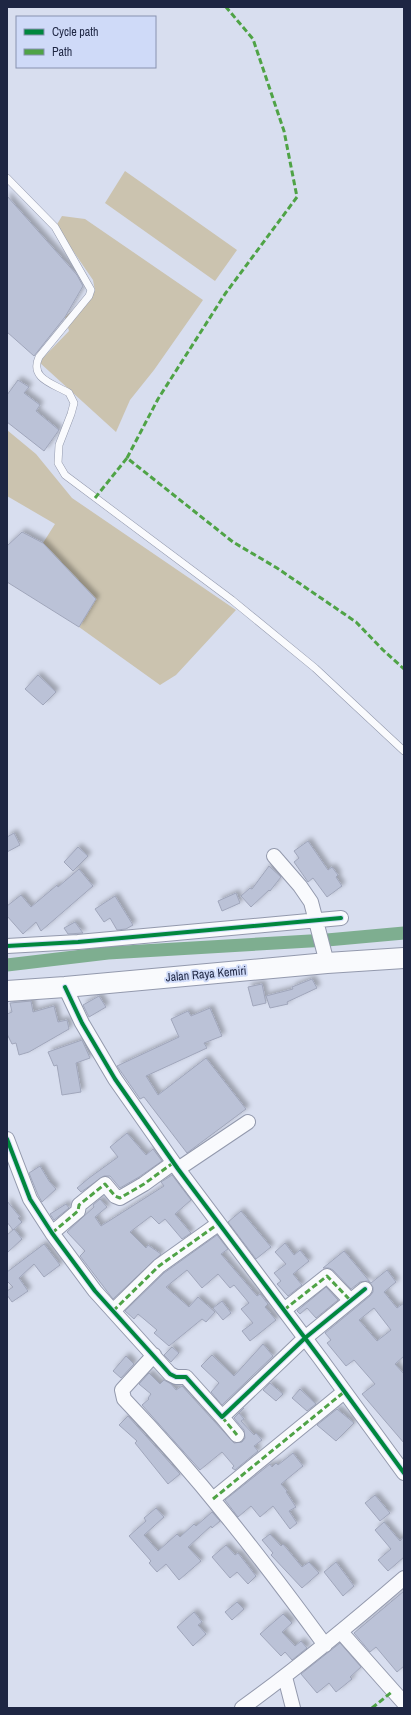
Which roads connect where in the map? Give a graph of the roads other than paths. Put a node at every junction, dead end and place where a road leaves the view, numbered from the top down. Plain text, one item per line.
1 (7, 178) edge
2 (404, 751) edge
3 (274, 856) dead end
4 (341, 918) dead end
5 (317, 921) junction
6 (7, 946) edge
7 (404, 958) edge
8 (326, 960) junction
9 (65, 987) junction
10 (7, 991) edge
11 (248, 1122) dead end
12 (7, 1139) edge
13 (176, 1166) junction
14 (218, 1224) junction
15 (52, 1233) junction
16 (364, 1288) dead end
17 (350, 1300) junction
18 (284, 1310) junction
19 (113, 1311) junction
20 (305, 1338) junction
21 (154, 1355) junction
22 (344, 1392) junction
23 (222, 1417) junction
24 (237, 1435) dead end
25 (404, 1473) edge
26 (213, 1499) junction
27 (404, 1578) edge
28 (341, 1632) junction
29 (325, 1645) junction
30 (285, 1677) junction
31 (404, 1703) edge
32 (242, 1708) edge
33 (293, 1708) edge

1 - 2 lane
3 - 5 street
4 - 5 street
5 - 6 street
5 - 8 street
7 - 8 main road, Jalan Raya Kemiri
8 - 9 main road, Jalan Raya Kemiri
9 - 10 main road, Jalan Raya Kemiri
9 - 13 street
11 - 13 street
12 - 15 street
13 - 14 street
13 - 15 street
14 - 18 street
14 - 19 street
15 - 19 street
16 - 17 street
17 - 18 street
17 - 20 street
18 - 20 street
19 - 21 street
20 - 22 street
20 - 23 street
21 - 23 street
21 - 26 street
22 - 25 street
22 - 26 street
23 - 24 street
26 - 29 street
27 - 28 street
28 - 29 street
28 - 31 street
29 - 30 street
30 - 32 street
30 - 33 street

